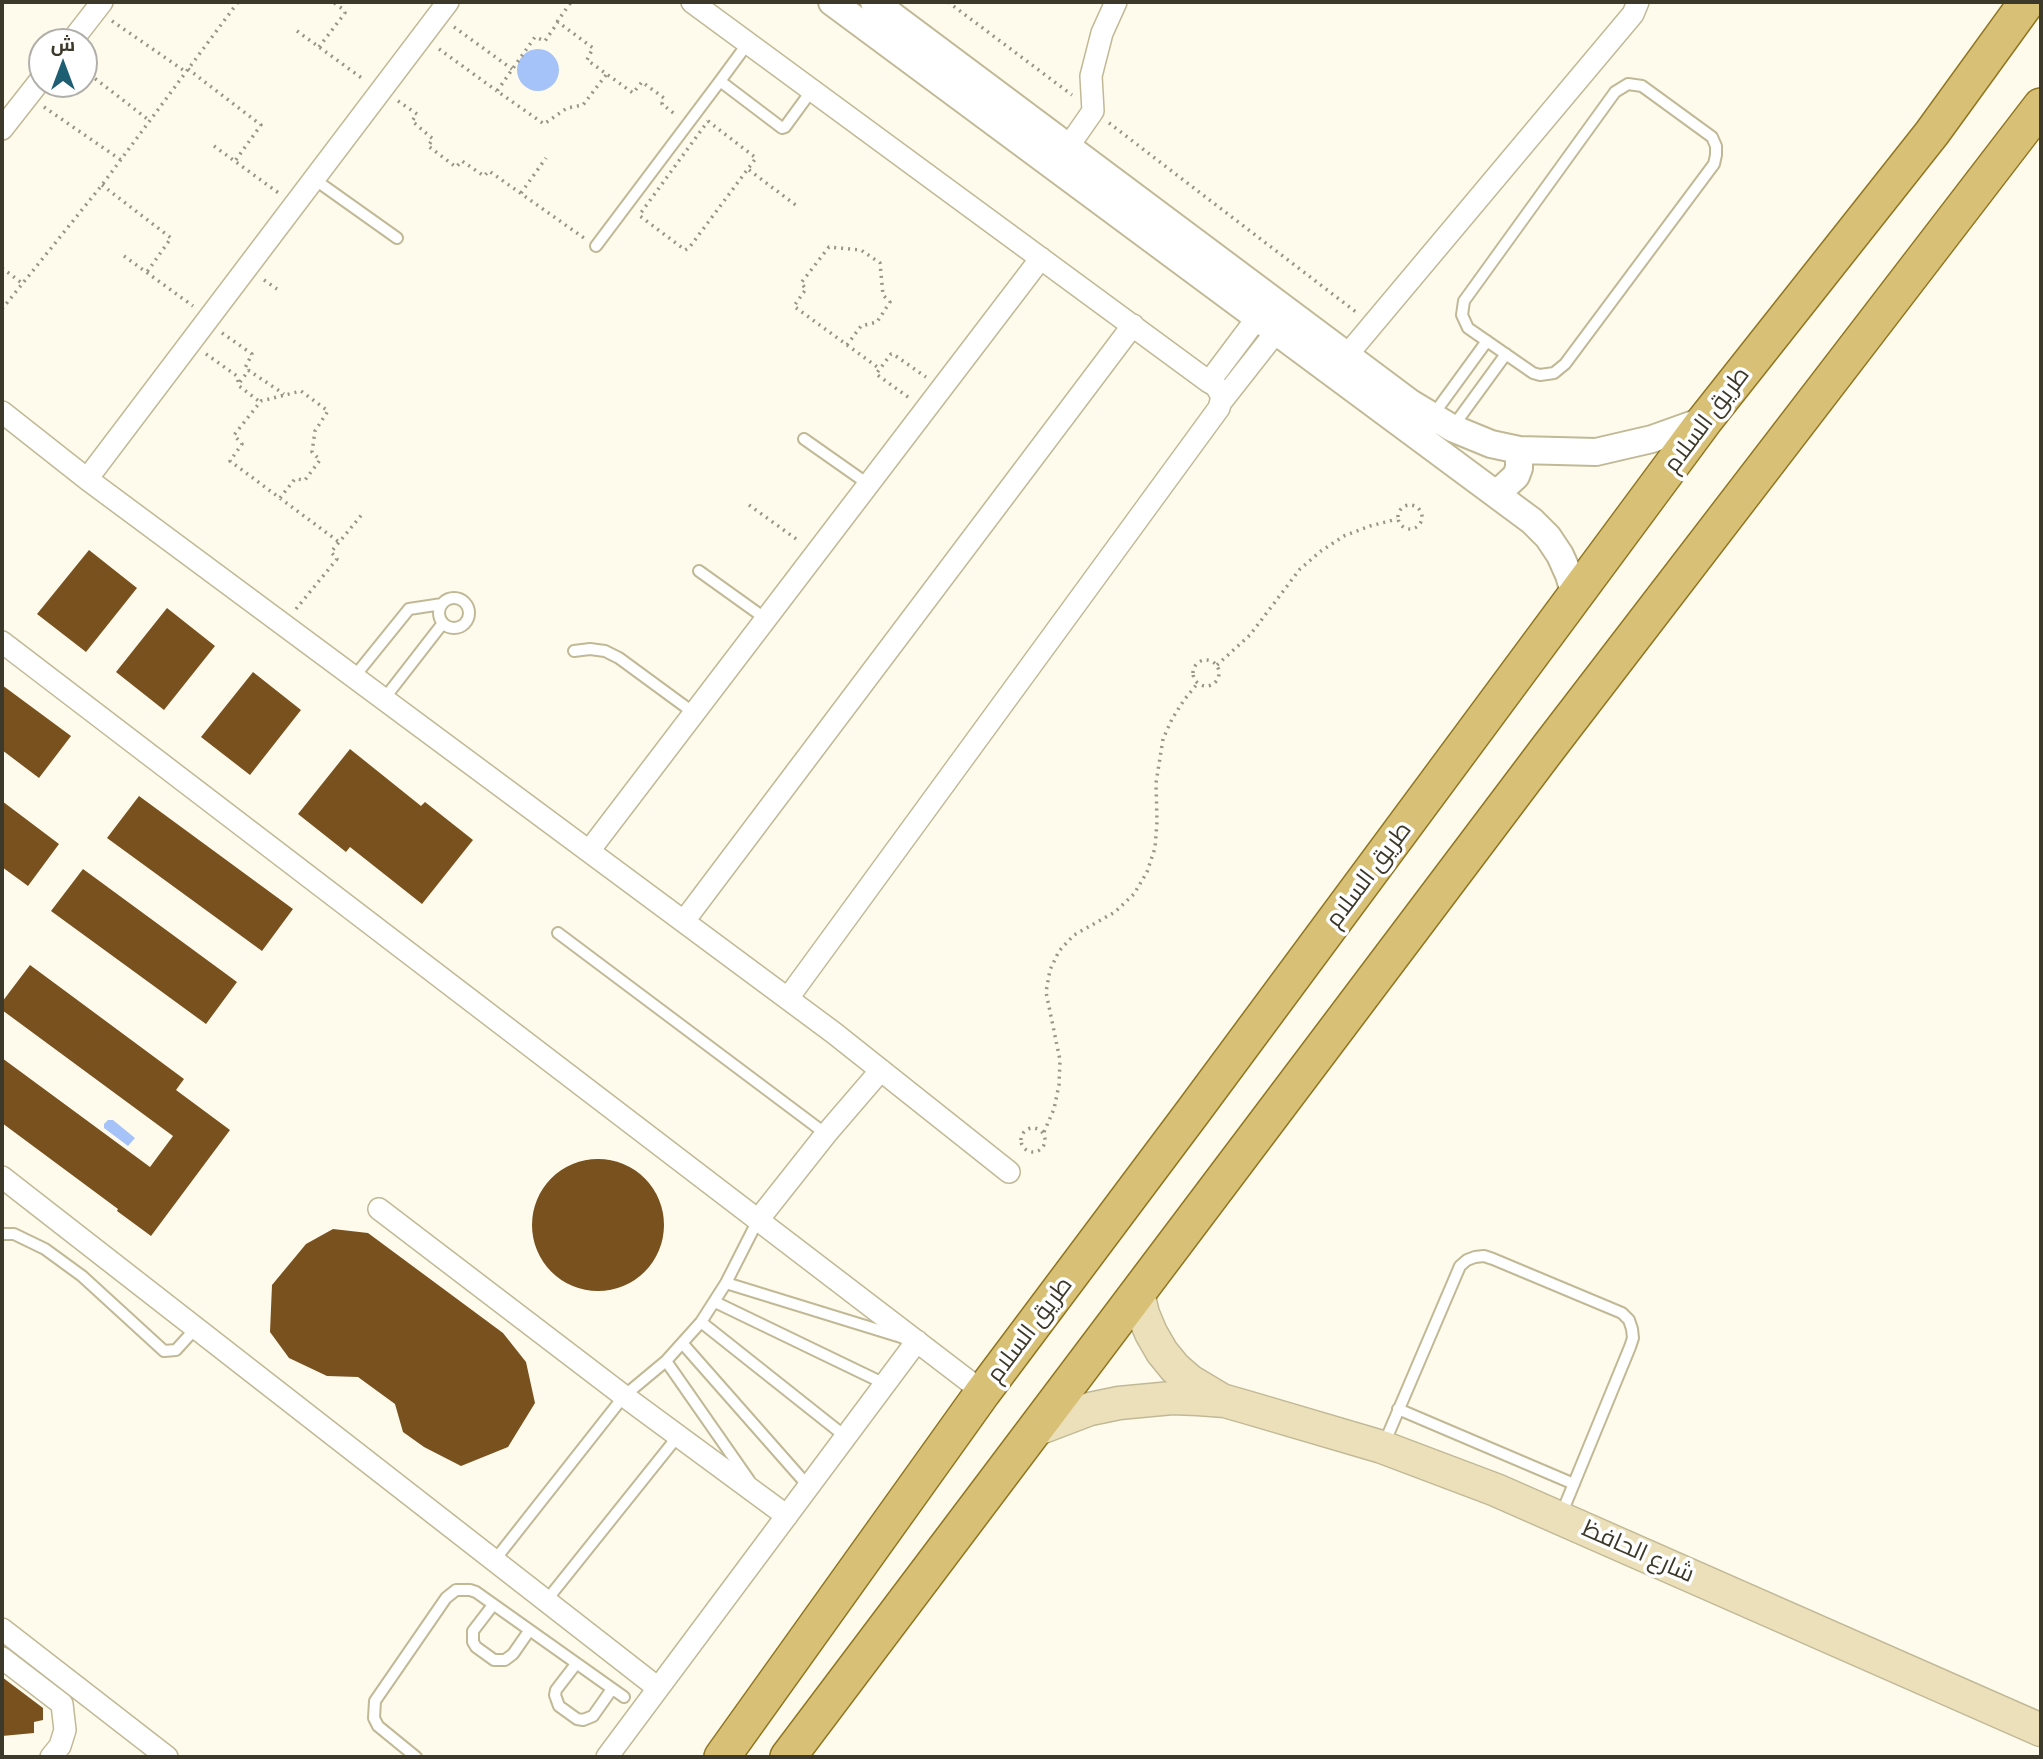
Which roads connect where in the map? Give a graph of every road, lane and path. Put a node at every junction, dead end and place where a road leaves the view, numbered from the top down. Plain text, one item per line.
1 (237, 2) edge
2 (333, 2) edge
3 (571, 2) edge
4 (692, 2) edge
5 (832, 2) edge
6 (874, 2) edge
7 (948, 2) edge
8 (1116, 2) edge
9 (1638, 2) edge
10 (2027, 2) edge
11 (99, 6) edge
12 (443, 9) edge
13 (557, 22) junction
14 (82, 28) edge
15 (297, 31) dead end
16 (422, 37) junction
17 (748, 43) junction
18 (319, 47) junction
19 (512, 69) junction
20 (187, 71) junction
21 (606, 75) junction
22 (98, 81) edge
23 (720, 81) junction
24 (382, 90) junction
25 (812, 90) junction
26 (497, 91) junction
27 (28, 96) edge
28 (31, 98) edge
29 (2041, 106) edge
30 (1093, 111) junction
31 (150, 121) junction
32 (688, 123) junction
33 (2, 129) edge
34 (700, 132) junction
35 (214, 145) dead end
36 (1068, 147) junction
37 (546, 158) dead end
38 (121, 160) junction
39 (235, 161) junction
40 (749, 170) junction
41 (314, 179) junction
42 (102, 185) junction
43 (521, 193) junction
44 (295, 204) junction
45 (797, 206) dead end
46 (397, 238) dead end
47 (596, 246) joint
48 (124, 256) dead end
49 (1041, 258) junction
50 (2, 268) edge
51 (147, 272) junction
52 (23, 284) junction
53 (2, 309) edge
54 (207, 320) junction
55 (1266, 325) junction
56 (1373, 325) junction
57 (1133, 326) junction
58 (1487, 341) junction
59 (190, 342) junction
60 (847, 345) junction
61 (1506, 354) junction
62 (1339, 364) junction
63 (880, 369) junction
64 (249, 370) junction
65 (1209, 382) junction
66 (238, 383) junction
67 (942, 388) junction
68 (284, 394) junction
69 (260, 402) junction
70 (1221, 402) junction
71 (926, 410) junction
72 (2, 412) edge
73 (1705, 420) junction
74 (1442, 423) junction
75 (804, 439) dead end
76 (1519, 450) junction
77 (87, 479) junction
78 (869, 484) junction
79 (1493, 491) junction
80 (280, 498) junction
81 (750, 505) dead end
82 (364, 512) dead end
83 (1397, 519) junction
84 (339, 542) junction
85 (816, 553) junction
86 (699, 571) dead end
87 (1575, 596) junction
88 (443, 604) junction
89 (766, 619) junction
90 (443, 622) junction
91 (284, 625) junction
92 (2, 642) edge
93 (575, 651) dead end
94 (1217, 665) junction
95 (354, 677) junction
96 (1198, 683) junction
97 (384, 699) junction
98 (694, 713) junction
99 (589, 851) junction
100 (684, 921) junction
101 (558, 933) dead end
102 (788, 998) junction
103 (881, 1070) junction
104 (1044, 1132) junction
105 (826, 1134) junction
106 (1009, 1172) dead end
107 (2, 1177) edge
108 (379, 1209) dead end
109 (758, 1220) junction
110 (2, 1234) edge
111 (726, 1283) junction
112 (1138, 1293) junction
113 (715, 1303) junction
114 (701, 1322) junction
115 (195, 1329) junction
116 (917, 1342) junction
117 (683, 1344) junction
118 (666, 1361) junction
119 (886, 1384) junction
120 (983, 1392) junction
121 (624, 1396) junction
122 (1225, 1401) junction
123 (1398, 1409) junction
124 (1035, 1430) junction
125 (678, 1436) junction
126 (846, 1437) junction
127 (1382, 1447) junction
128 (1574, 1484) junction
129 (809, 1487) junction
130 (760, 1496) junction
131 (787, 1516) junction
132 (1560, 1518) junction
133 (494, 1561) junction
134 (546, 1601) junction
135 (493, 1605) junction
136 (2, 1629) edge
137 (529, 1630) junction
138 (2, 1658) edge
139 (576, 1664) junction
140 (658, 1688) junction
141 (612, 1689) junction
142 (624, 1698) dead end
143 (2041, 1730) edge
144 (51, 1757) edge
145 (167, 1757) edge
146 (416, 1757) edge
147 (607, 1757) edge
148 (722, 1757) edge
149 (788, 1757) edge

1 - 20 path
2 - 18 path
3 - 13 path
4 - 17 street
5 - 55 street
6 - 36 street
7 - 30 path
8 - 30 street
9 - 56 street
10 - 73 main road, طريق السلام
11 - 14 street
11 - 20 path
12 - 16 street
12 - 19 path
13 - 19 path
13 - 21 path
15 - 18 path
16 - 24 street
16 - 26 path
17 - 23 lane
17 - 25 street
18 - 24 path
19 - 26 path
20 - 31 path
20 - 39 path
21 - 26 path
21 - 32 path
22 - 31 path
23 - 25 lane
23 - 32 lane
24 - 41 street
24 - 43 path
25 - 49 street
27 - 33 street
28 - 38 path
29 - 112 main road
30 - 36 street
30 - 56 path
31 - 38 path
32 - 34 path
32 - 47 lane
34 - 40 path
34 - 40 path
35 - 39 path
36 - 62 street
37 - 43 path
38 - 42 path
39 - 44 path
40 - 45 path
41 - 44 street
41 - 46 lane
42 - 51 path
42 - 52 path
43 - 47 path
44 - 54 street
48 - 51 path
49 - 57 street
49 - 67 street
50 - 52 path
51 - 54 path
52 - 53 path
54 - 59 street
54 - 64 path
55 - 62 street
55 - 65 street
55 - 70 street
56 - 62 street
57 - 65 street
57 - 100 street
58 - 61 lane
58 - 61 lane
58 - 74 lane
59 - 66 path
59 - 77 street
60 - 60 path
60 - 63 path
61 - 74 lane
62 - 74 street
62 - 79 street
63 - 67 path
63 - 71 path
64 - 66 path
64 - 68 path
65 - 70 street
66 - 69 path
67 - 71 street
68 - 69 path
68 - 80 path
69 - 80 path
70 - 102 street
71 - 78 street
72 - 77 street
73 - 76 street
73 - 87 main road, طريق السلام
74 - 76 street
75 - 78 lane
76 - 79 street
77 - 91 street
78 - 85 street
79 - 87 street
80 - 84 path
81 - 85 path
82 - 84 path
83 - 83 path
83 - 94 path
84 - 91 path
85 - 89 street
86 - 89 lane
87 - 120 main road, طريق السلام
88 - 90 lane
88 - 90 lane
88 - 95 lane
89 - 98 street
90 - 97 lane
91 - 95 street
92 - 109 street
93 - 98 lane
94 - 96 path
94 - 96 path
95 - 97 street
96 - 104 path
97 - 99 street
98 - 99 street
99 - 100 street
100 - 102 street
101 - 105 lane
102 - 103 street
103 - 105 street
103 - 106 street
104 - 104 path
105 - 109 street
107 - 115 street
108 - 121 street
109 - 111 lane
109 - 116 street
110 - 115 lane
111 - 113 lane
111 - 116 lane
112 - 122 main road, شارع الحافظ
112 - 124 main road
113 - 114 lane
113 - 119 lane
114 - 117 lane
114 - 126 lane
115 - 133 street
116 - 119 street
116 - 120 street
117 - 118 lane
117 - 129 lane
118 - 121 lane
118 - 130 lane
119 - 126 street
120 - 148 main road, طريق السلام
121 - 125 street
121 - 133 lane
122 - 124 main road, شارع الحافظ
122 - 127 main road, شارع الحافظ
123 - 127 lane
123 - 128 lane
123 - 128 lane
124 - 149 main road
125 - 130 street
125 - 134 lane
126 - 129 street
127 - 132 main road, شارع الحافظ
128 - 132 lane
129 - 131 street
130 - 131 street
131 - 140 street
132 - 143 main road, شارع الحافظ
133 - 134 street
134 - 140 street
135 - 137 lane
135 - 137 lane
135 - 146 lane
136 - 145 street
137 - 139 lane
138 - 144 street
139 - 141 lane
139 - 141 lane
140 - 147 street
141 - 142 lane

